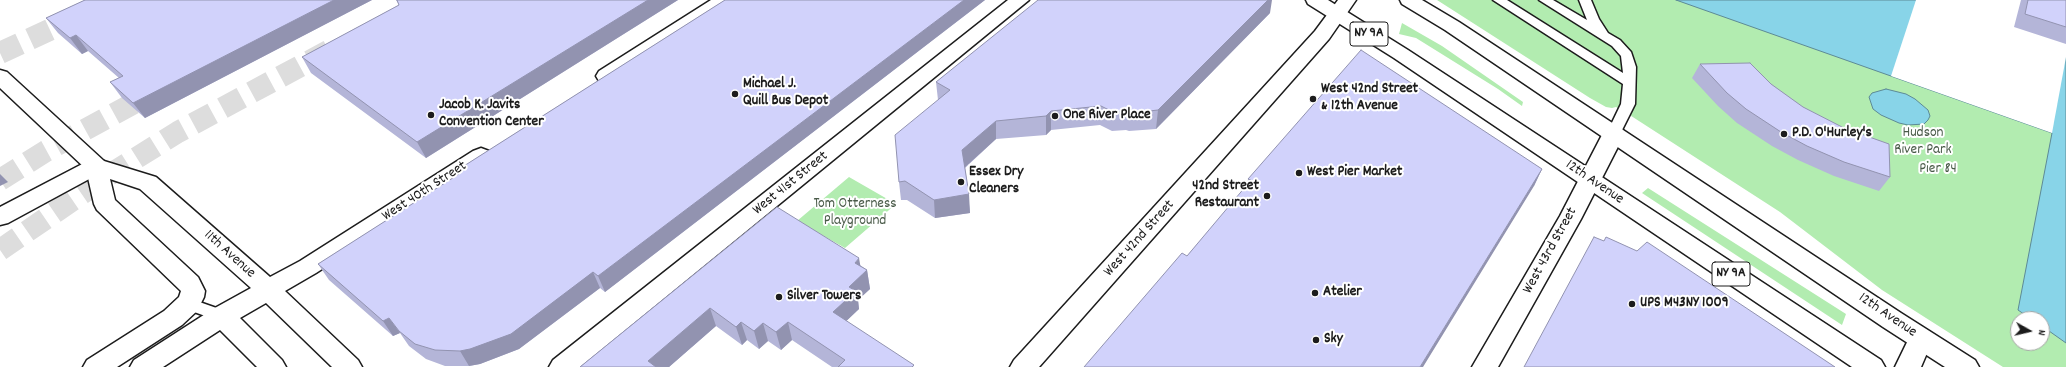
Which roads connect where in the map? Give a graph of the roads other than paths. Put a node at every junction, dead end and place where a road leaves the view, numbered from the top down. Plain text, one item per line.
1 (724, 0) edge
2 (1020, 0) edge
3 (1315, 0) edge
4 (1409, 0) edge
5 (1500, 0) edge
6 (1545, 0) edge
7 (1585, 0) edge
8 (1342, 7) edge
9 (1605, 36) junction
10 (0, 77) edge
11 (1629, 82) junction
12 (590, 86) edge
13 (1614, 133) junction
14 (496, 146) edge
15 (96, 166) junction
16 (1590, 180) junction
17 (0, 217) edge
18 (269, 291) junction
19 (188, 304) junction
20 (222, 316) junction
21 (1921, 340) junction
22 (96, 367) edge
23 (143, 367) edge
24 (273, 367) edge
25 (349, 367) edge
26 (562, 367) edge
27 (1023, 367) edge
28 (1485, 367) edge
29 (1872, 367) edge
30 (1908, 367) edge
31 (1966, 367) edge

1 - 12 main road
2 - 26 main road, West 41st Street
3 - 8 main road, 12th Avenue / NY 9A
4 - 13 main road, 12th Avenue
5 - 11 lane
6 - 9 lane
7 - 9 lane
8 - 16 main road, 12th Avenue / NY 9A
8 - 27 main road, West 42nd Street
9 - 11 lane
10 - 15 main road, 11th Avenue
11 - 13 lane
13 - 16 main road, West 43rd Street
13 - 21 main road, 12th Avenue
14 - 18 main road, West 40th Street
15 - 17 main road
15 - 18 main road, 11th Avenue
15 - 19 main road
16 - 28 main road, West 43rd Street
16 - 29 main road, 12th Avenue / NY 9A
18 - 20 main road, West 40th Street
18 - 25 main road, 11th Avenue
19 - 20 lane
19 - 22 main road
20 - 23 main road, West 40th Street
20 - 24 main road
21 - 30 main road
21 - 31 main road, 12th Avenue

